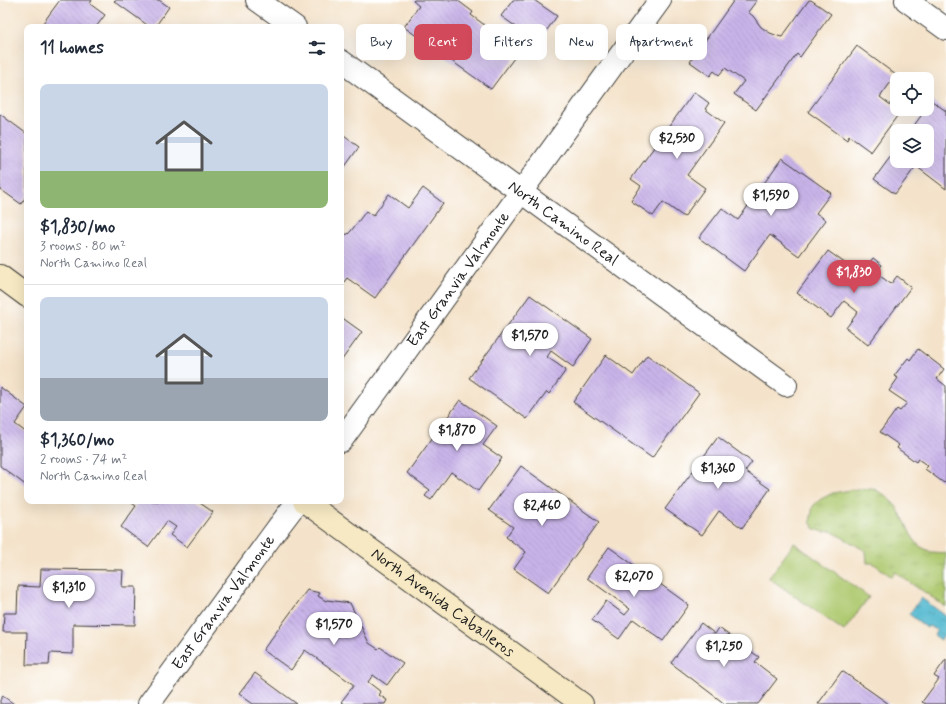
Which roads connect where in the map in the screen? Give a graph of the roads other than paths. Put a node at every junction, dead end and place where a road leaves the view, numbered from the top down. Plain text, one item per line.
1 (257, 0) edge
2 (660, 0) edge
3 (906, 0) edge
4 (291, 24) edge
5 (946, 29) edge
6 (344, 63) edge
7 (521, 192) junction
8 (0, 276) edge
9 (24, 294) edge
10 (786, 385) dead end
11 (344, 438) edge
12 (296, 504) edge
13 (308, 504) edge
14 (149, 704) edge
15 (582, 704) edge

1 - 4 street
2 - 7 street, East Granvia Valmonte
3 - 5 street
6 - 7 street, North Camino Real
7 - 10 street, North Camino Real
7 - 11 street, East Granvia Valmonte
8 - 9 street
12 - 14 street, East Granvia Valmonte
13 - 15 street, North Avenida Caballeros

